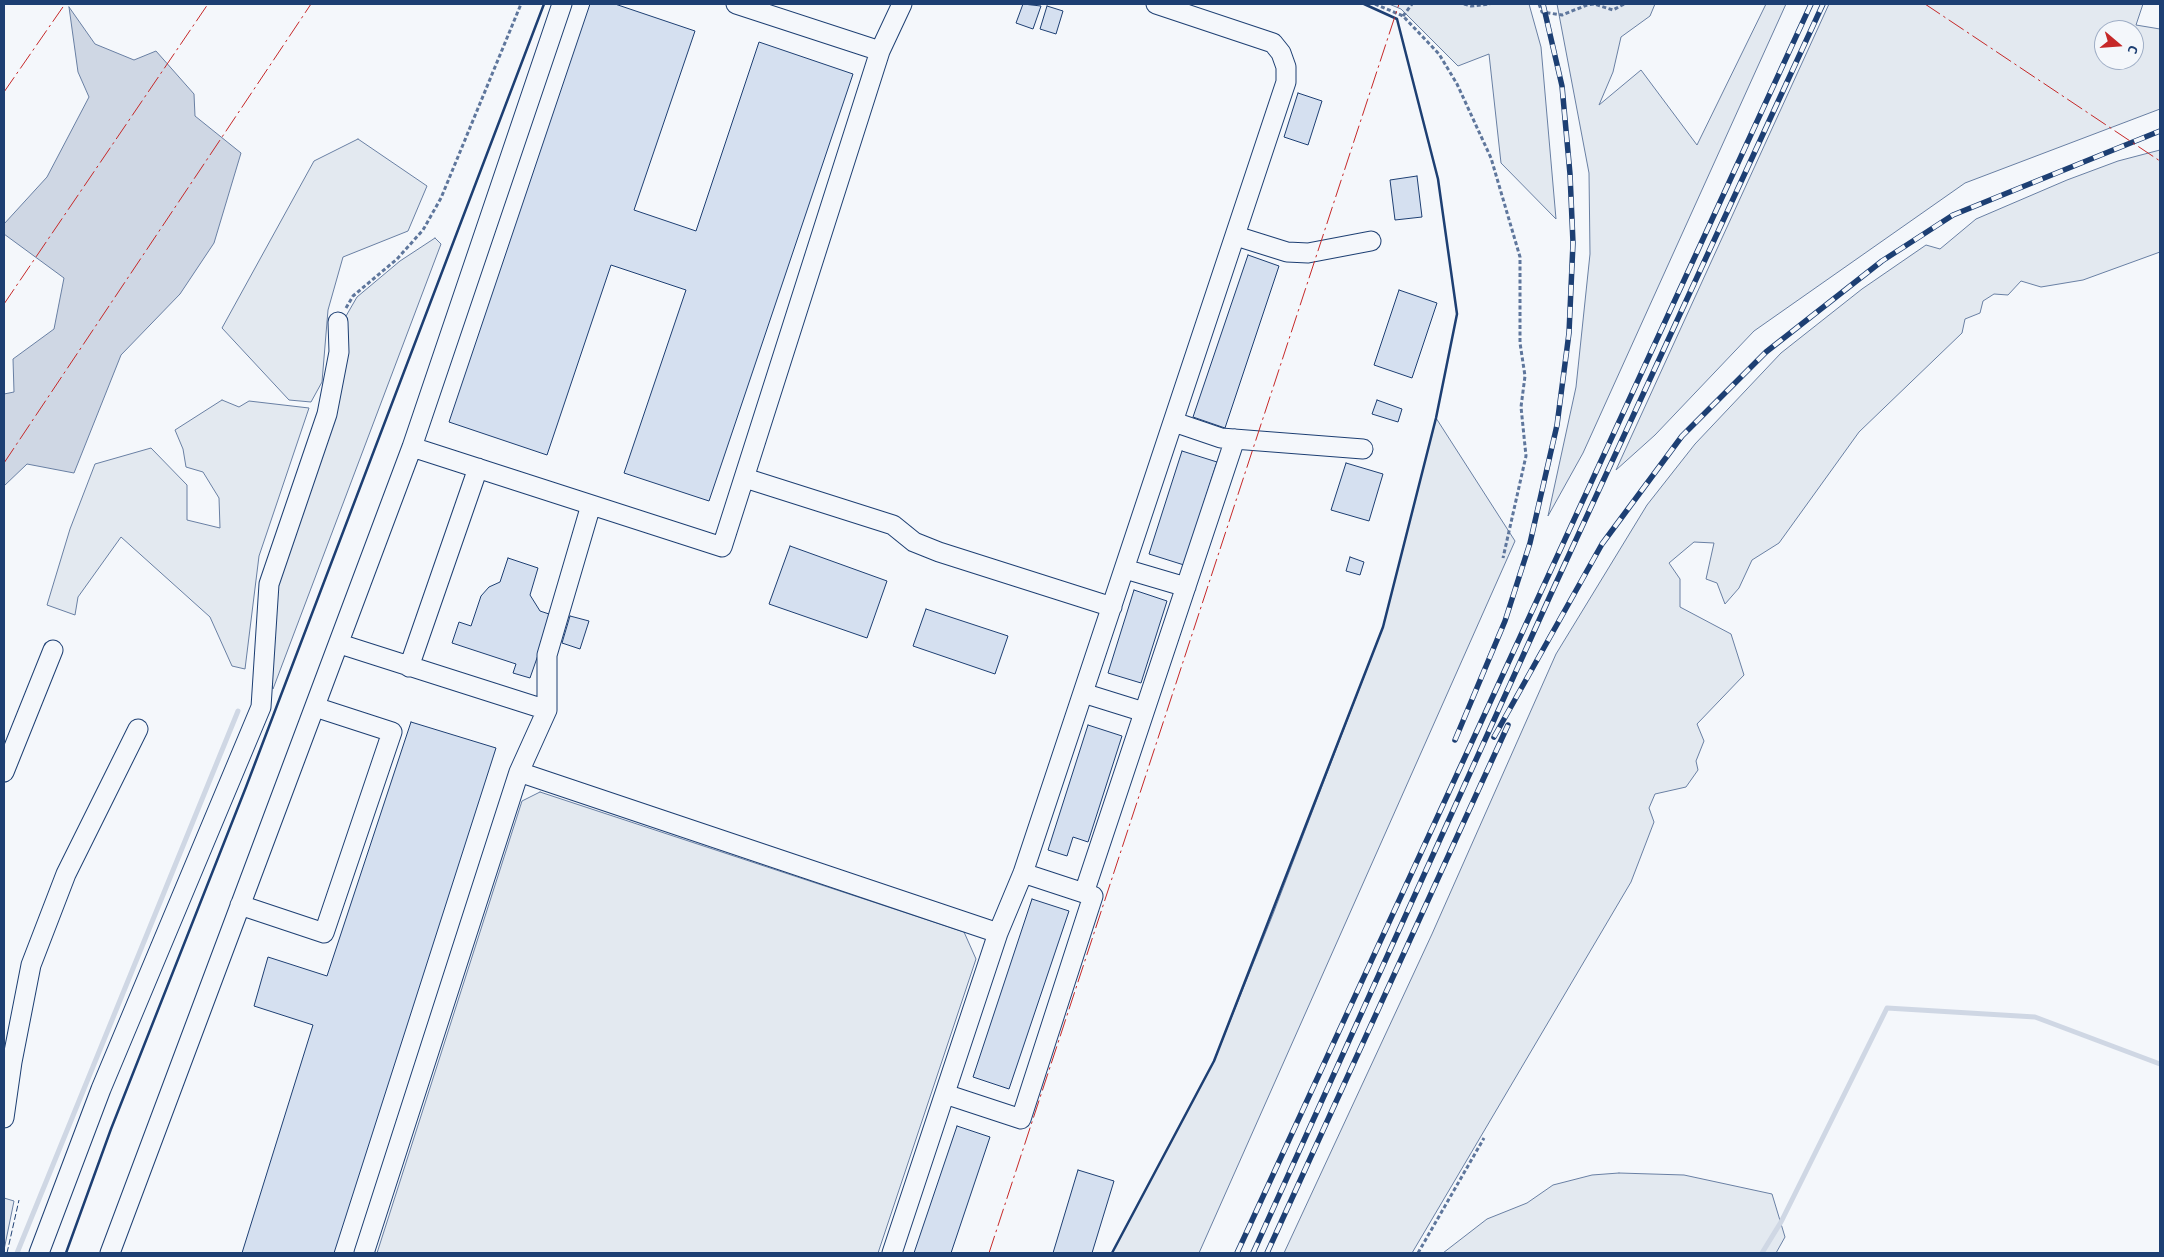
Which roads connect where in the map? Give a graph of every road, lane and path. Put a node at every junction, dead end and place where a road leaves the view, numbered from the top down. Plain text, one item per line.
1 (521, 4) edge
2 (562, 4) edge
3 (736, 4) edge
4 (902, 4) edge
5 (1156, 4) edge
6 (1376, 4) edge
7 (1412, 4) edge
8 (1464, 4) edge
9 (1490, 4) edge
10 (1539, 4) edge
11 (1624, 4) edge
12 (1403, 16) junction
13 (880, 51) junction
14 (1236, 236) junction
15 (1371, 241) dead end
16 (338, 322) joint
17 (1174, 422) junction
18 (1235, 439) junction
19 (412, 446) junction
20 (1364, 449) dead end
21 (478, 468) junction
22 (745, 478) junction
23 (591, 505) junction
24 (1503, 558) dead end
25 (1125, 569) junction
26 (1186, 587) junction
27 (1112, 607) junction
28 (340, 644) junction
29 (53, 650) dead end
30 (409, 667) junction
31 (1083, 693) junction
32 (315, 706) junction
33 (546, 710) junction
34 (1144, 712) junction
35 (138, 729) dead end
36 (4, 772) edge
37 (519, 772) junction
38 (1023, 873) junction
39 (1084, 893) junction
40 (240, 905) junction
41 (998, 933) junction
42 (945, 1094) junction
43 (4, 1118) edge
44 (1484, 1138) dead end
45 (39, 1253) edge
46 (110, 1253) edge
47 (364, 1253) edge
48 (892, 1253) edge
49 (1418, 1253) edge

1 - 16 path
2 - 19 lane
3 - 13 lane
4 - 13 lane
5 - 14 lane
6 - 12 path
7 - 12 path
8 - 9 path
10 - 11 path
12 - 24 path
13 - 22 lane
14 - 15 lane
14 - 17 lane
16 - 45 lane
17 - 18 lane
17 - 25 lane
18 - 20 lane
18 - 26 lane
19 - 21 lane
19 - 28 lane
21 - 23 lane
21 - 30 lane
22 - 23 lane
22 - 27 lane
23 - 33 lane
25 - 26 lane
25 - 27 lane
26 - 34 lane
27 - 31 lane
28 - 30 lane
28 - 32 lane
29 - 36 lane
30 - 33 lane
31 - 34 lane
31 - 38 lane
32 - 40 lane
32 - 40 lane
33 - 37 lane
34 - 39 lane
35 - 43 lane
37 - 41 lane
37 - 47 lane
38 - 39 lane
38 - 41 lane
39 - 42 lane
40 - 46 lane
41 - 42 lane
42 - 48 lane
44 - 49 path

